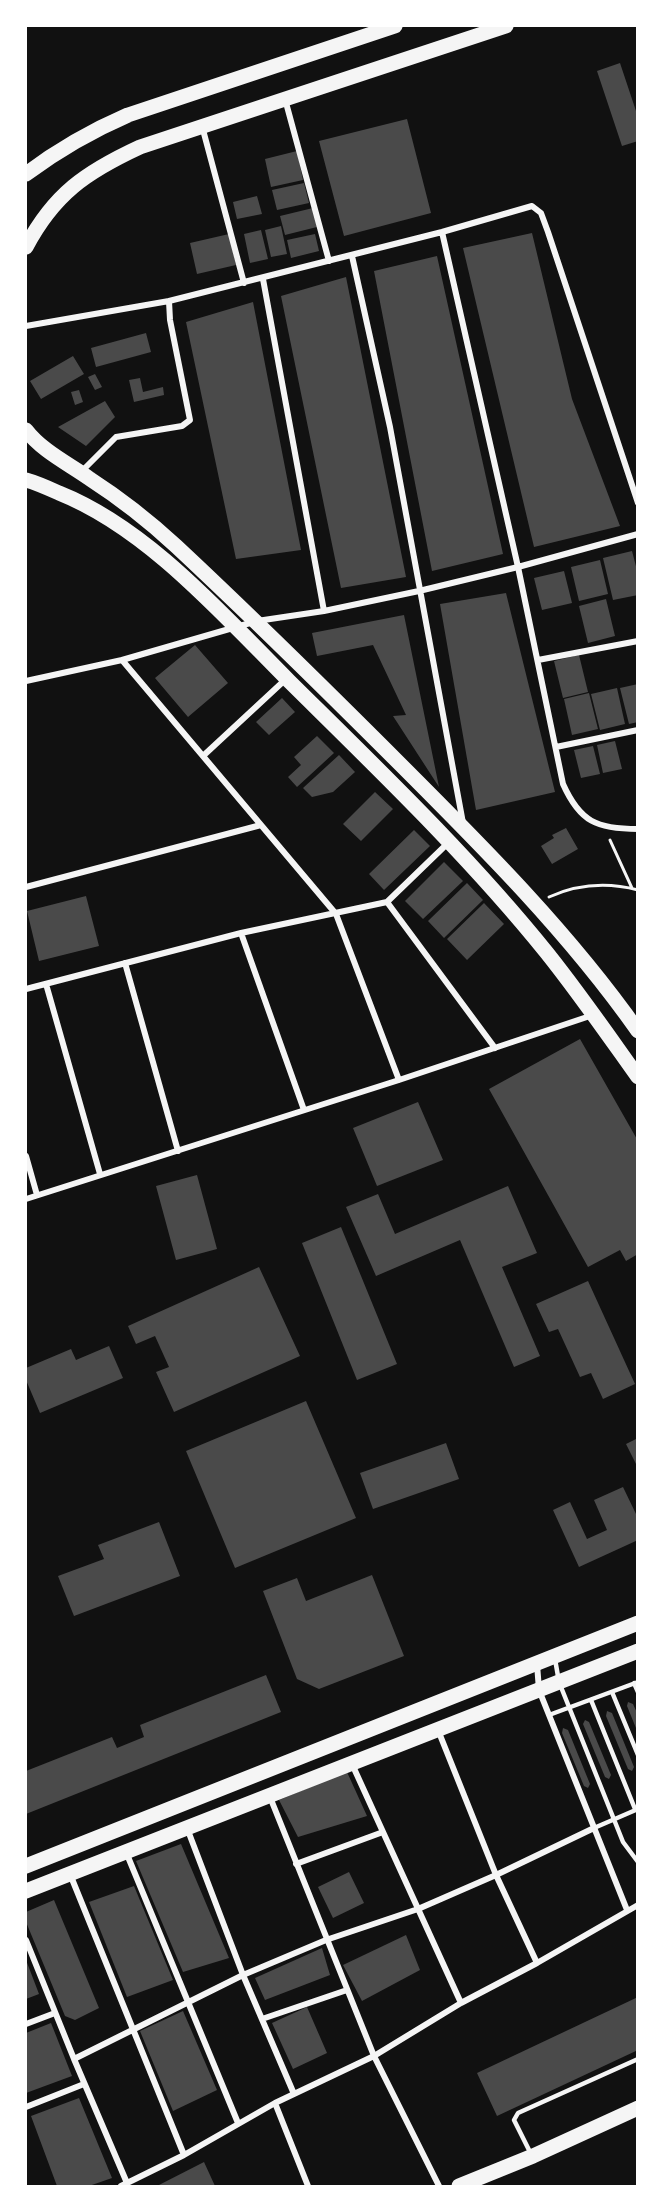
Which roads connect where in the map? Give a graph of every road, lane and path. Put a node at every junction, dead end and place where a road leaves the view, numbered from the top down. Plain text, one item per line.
1 (395, 26) edge
2 (506, 26) edge
3 (285, 98) junction
4 (201, 125) junction
5 (26, 174) edge
6 (442, 232) junction
7 (26, 247) edge
8 (352, 255) junction
9 (329, 261) junction
10 (263, 279) junction
11 (244, 283) junction
12 (169, 302) junction
13 (26, 326) edge
14 (26, 430) edge
15 (81, 472) junction
16 (26, 480) edge
17 (638, 503) edge
18 (638, 534) edge
19 (518, 567) junction
20 (419, 591) junction
21 (324, 611) junction
22 (257, 621) junction
23 (236, 627) junction
24 (638, 641) edge
25 (122, 660) junction
26 (538, 660) junction
27 (287, 679) junction
28 (26, 681) edge
29 (638, 730) edge
30 (556, 747) junction
31 (203, 756) junction
32 (261, 825) junction
33 (464, 827) junction
34 (605, 827) junction
35 (638, 829) edge
36 (448, 843) junction
37 (26, 887) edge
38 (632, 888) junction
39 (638, 890) edge
40 (387, 902) junction
41 (534, 903) junction
42 (336, 914) junction
43 (241, 933) junction
44 (124, 963) junction
45 (46, 984) junction
46 (26, 989) edge
47 (593, 1015) junction
48 (638, 1031) edge
49 (495, 1048) junction
50 (638, 1077) edge
51 (399, 1080) junction
52 (304, 1110) junction
53 (178, 1152) junction
54 (26, 1156) edge
55 (100, 1174) junction
56 (37, 1195) junction
57 (26, 1199) edge
58 (638, 1623) edge
59 (638, 1651) edge
60 (555, 1656) junction
61 (537, 1663) junction
62 (559, 1682) junction
63 (636, 1682) edge
64 (539, 1690) junction
65 (612, 1692) junction
66 (638, 1692) edge
67 (591, 1700) junction
68 (569, 1708) junction
69 (549, 1715) junction
70 (438, 1730) junction
71 (638, 1755) edge
72 (352, 1763) junction
73 (270, 1796) junction
74 (636, 1809) edge
75 (614, 1818) junction
76 (187, 1827) junction
77 (594, 1828) junction
78 (383, 1832) junction
79 (126, 1851) junction
80 (638, 1862) edge
81 (297, 1864) junction
82 (26, 1866) edge
83 (70, 1874) junction
84 (496, 1875) junction
85 (26, 1891) edge
86 (638, 1905) edge
87 (418, 1909) junction
88 (627, 1910) junction
89 (26, 1940) edge
90 (326, 1940) junction
91 (537, 1963) junction
92 (243, 1976) junction
93 (347, 1990) junction
94 (188, 2002) junction
95 (461, 2003) junction
96 (55, 2013) junction
97 (262, 2019) junction
98 (26, 2024) edge
99 (132, 2030) junction
100 (374, 2056) junction
101 (74, 2059) junction
102 (638, 2060) edge
103 (84, 2084) junction
104 (294, 2094) junction
105 (275, 2103) junction
106 (26, 2107) edge
107 (638, 2108) edge
108 (238, 2124) junction
109 (184, 2155) junction
110 (533, 2156) junction
111 (124, 2185) edge
112 (308, 2187) edge
113 (439, 2187) edge
114 (459, 2187) edge

1 - 5 main road
2 - 3 main road
3 - 4 main road
3 - 9 street
4 - 7 main road
4 - 11 street
6 - 8 street
6 - 17 street
6 - 19 street
8 - 9 street
8 - 20 street
9 - 10 street
10 - 11 street
10 - 21 street
11 - 12 street
12 - 13 street
12 - 15 street
14 - 15 main road
15 - 22 main road
16 - 23 main road
18 - 19 street
19 - 20 street
19 - 26 street
20 - 21 street
20 - 33 street
21 - 22 street
22 - 23 street
22 - 33 main road
23 - 25 street
23 - 27 main road
24 - 26 street
25 - 28 street
25 - 31 street
26 - 30 street
27 - 31 street
27 - 36 main road
29 - 30 street
30 - 34 street
31 - 32 street
32 - 37 street
32 - 42 street
33 - 41 main road
34 - 35 street
34 - 38 path
36 - 40 street
36 - 47 main road
38 - 39 path
38 - 41 path
40 - 42 street
40 - 49 street
41 - 48 main road
42 - 43 street
42 - 51 street
43 - 44 street
43 - 52 street
44 - 45 street
44 - 53 street
45 - 46 street
45 - 55 street
47 - 49 street
47 - 50 main road
49 - 51 street
51 - 52 street
52 - 53 street
53 - 55 street
54 - 56 street
55 - 56 street
56 - 57 street
58 - 60 main road
59 - 62 main road
60 - 61 main road
60 - 62 lane
61 - 64 street
61 - 82 main road
62 - 64 main road
62 - 68 lane
63 - 65 lane
63 - 66 lane
64 - 69 street
64 - 70 main road
65 - 67 lane
65 - 71 lane
67 - 68 lane
67 - 74 lane
68 - 69 lane
68 - 75 lane
69 - 77 street
70 - 72 main road
70 - 84 street
72 - 73 main road
72 - 78 street
73 - 76 main road
73 - 81 street
74 - 75 lane
75 - 77 lane
75 - 80 lane
76 - 79 main road
76 - 92 street
77 - 84 street
77 - 88 street
78 - 81 street
78 - 87 street
79 - 83 main road
79 - 94 street
81 - 90 street
83 - 85 main road
83 - 99 street
84 - 87 street
84 - 91 street
86 - 88 street
87 - 90 street
87 - 95 street
88 - 91 street
89 - 96 street
90 - 92 street
90 - 93 street
91 - 95 street
92 - 94 street
92 - 97 street
93 - 97 street
93 - 100 street
94 - 99 street
94 - 108 street
95 - 100 street
96 - 98 street
96 - 101 street
97 - 104 street
99 - 101 street
99 - 109 street
100 - 104 street
100 - 113 street
101 - 103 street
102 - 110 lane
103 - 106 street
103 - 111 street
104 - 105 street
105 - 108 street
105 - 112 street
107 - 110 main road
108 - 109 street
109 - 111 street
110 - 114 main road

